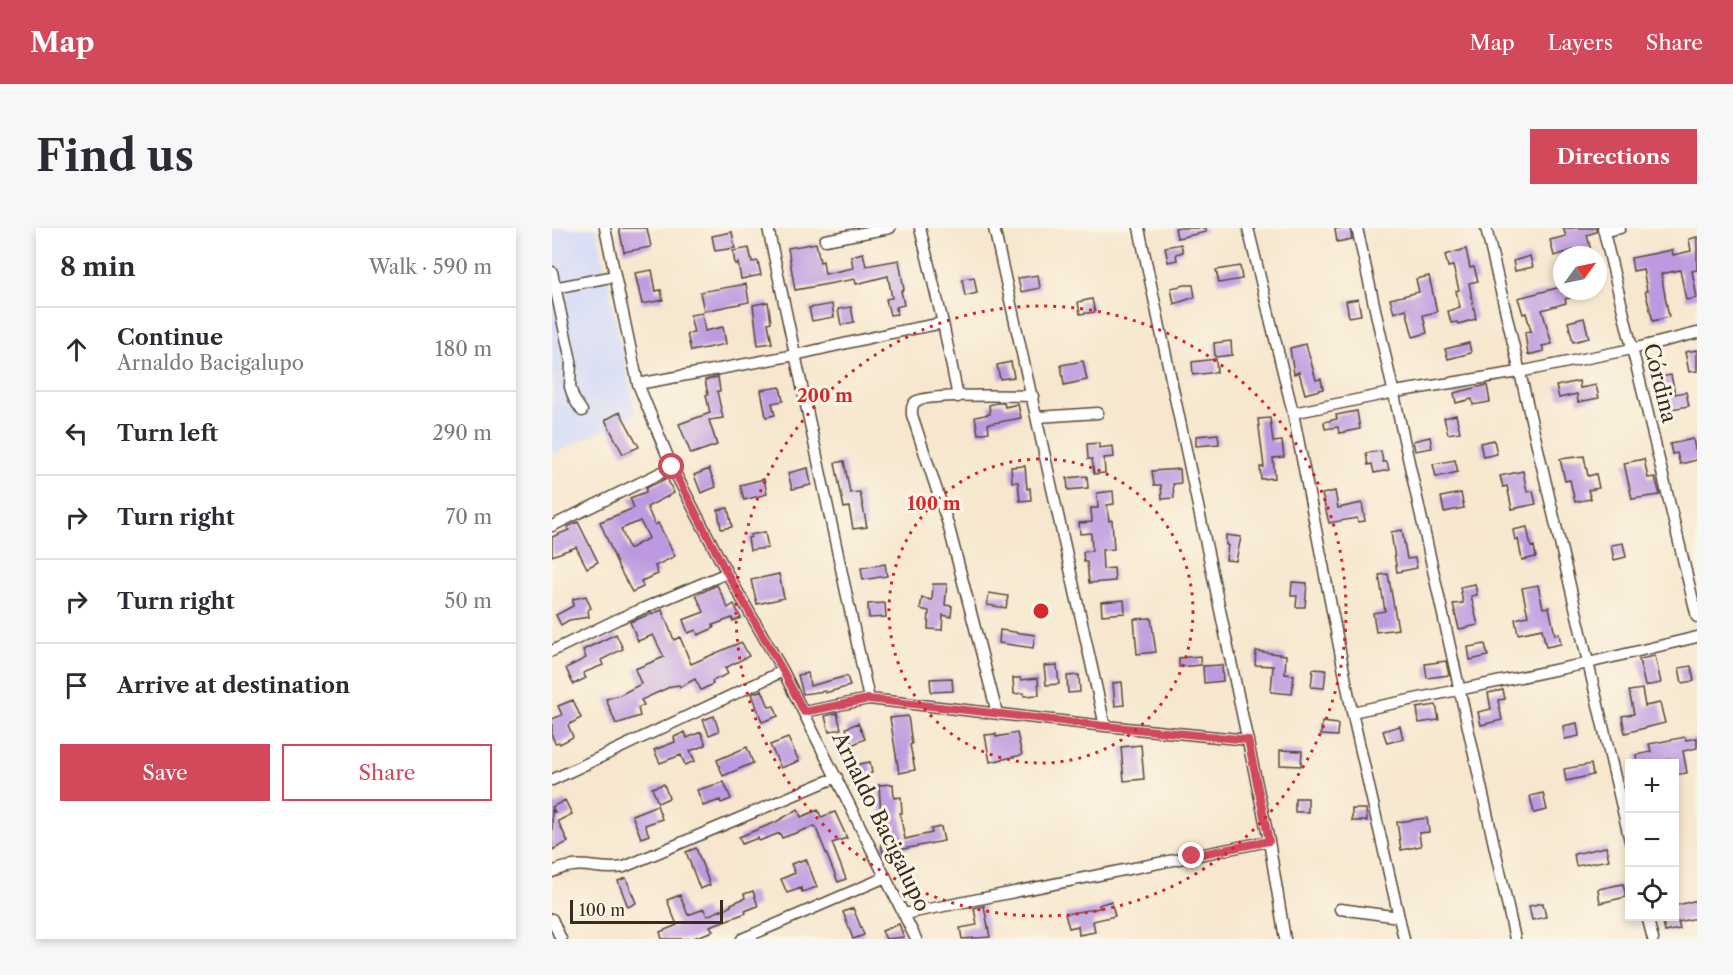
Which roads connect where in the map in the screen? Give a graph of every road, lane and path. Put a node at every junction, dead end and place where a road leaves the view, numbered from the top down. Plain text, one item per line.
1 (604, 228) edge
2 (768, 228) edge
3 (890, 228) edge
4 (920, 228) edge
5 (994, 228) edge
6 (1139, 228) edge
7 (1248, 228) edge
8 (1357, 228) edge
9 (1486, 228) edge
10 (1620, 228) edge
11 (1604, 230) edge
12 (825, 240) dead end
13 (552, 272) edge
14 (615, 276) junction
15 (554, 288) junction
16 (943, 323) junction
17 (1697, 333) edge
18 (1632, 349) junction
19 (795, 355) junction
20 (1519, 372) junction
21 (638, 384) junction
22 (1395, 392) junction
23 (1033, 396) junction
24 (958, 397) junction
25 (582, 411) dead end
26 (1098, 413) dead end
27 (1293, 413) junction
28 (1038, 417) junction
29 (672, 467) junction
30 (552, 526) edge
31 (727, 573) junction
32 (1697, 617) edge
33 (1697, 637) edge
34 (552, 651) edge
35 (1588, 663) junction
36 (783, 671) junction
37 (1460, 689) junction
38 (869, 699) junction
39 (804, 712) junction
40 (1352, 712) junction
41 (997, 713) junction
42 (1105, 726) junction
43 (1248, 740) junction
44 (837, 777) junction
45 (552, 780) edge
46 (1625, 824) edge
47 (1269, 841) junction
48 (552, 872) edge
49 (886, 877) junction
50 (1340, 909) dead end
51 (904, 914) junction
52 (1399, 917) junction
53 (552, 919) edge
54 (1648, 921) edge
55 (561, 939) edge
56 (742, 939) edge
57 (916, 939) edge
58 (1285, 939) edge
59 (1404, 939) edge
60 (1515, 939) edge
61 (1653, 939) edge

1 - 14 street, Arnaldo Bacigalupo
2 - 19 street
3 - 12 street
4 - 16 street
5 - 23 street
6 - 43 street
7 - 27 street
8 - 22 street
9 - 20 street
10 - 11 street
11 - 18 street, Córdina
13 - 15 street
14 - 15 street
14 - 21 street, Arnaldo Bacigalupo
15 - 25 street
16 - 19 street
16 - 24 street
17 - 18 street
18 - 20 street
18 - 32 street, Córdina
19 - 21 street
19 - 38 street
20 - 22 street
20 - 35 street
21 - 29 street, Arnaldo Bacigalupo
22 - 27 street
22 - 37 street
23 - 24 street
23 - 28 street
24 - 41 street
26 - 28 street
27 - 40 street
28 - 42 street
29 - 30 street
29 - 31 street, Arnaldo Bacigalupo
31 - 34 street
31 - 36 street, Arnaldo Bacigalupo
33 - 35 street
35 - 37 street
35 - 46 street
36 - 39 street, Arnaldo Bacigalupo
36 - 45 street
37 - 40 street
37 - 60 street
38 - 39 street
38 - 41 street
39 - 44 street, Arnaldo Bacigalupo
40 - 52 street
41 - 42 street
42 - 43 street
43 - 47 street
44 - 48 street
44 - 49 street, Arnaldo Bacigalupo
47 - 51 street
47 - 58 street
49 - 51 street, Arnaldo Bacigalupo
49 - 56 street
50 - 52 street
51 - 57 street, Arnaldo Bacigalupo
52 - 59 street
53 - 55 street
54 - 61 street

